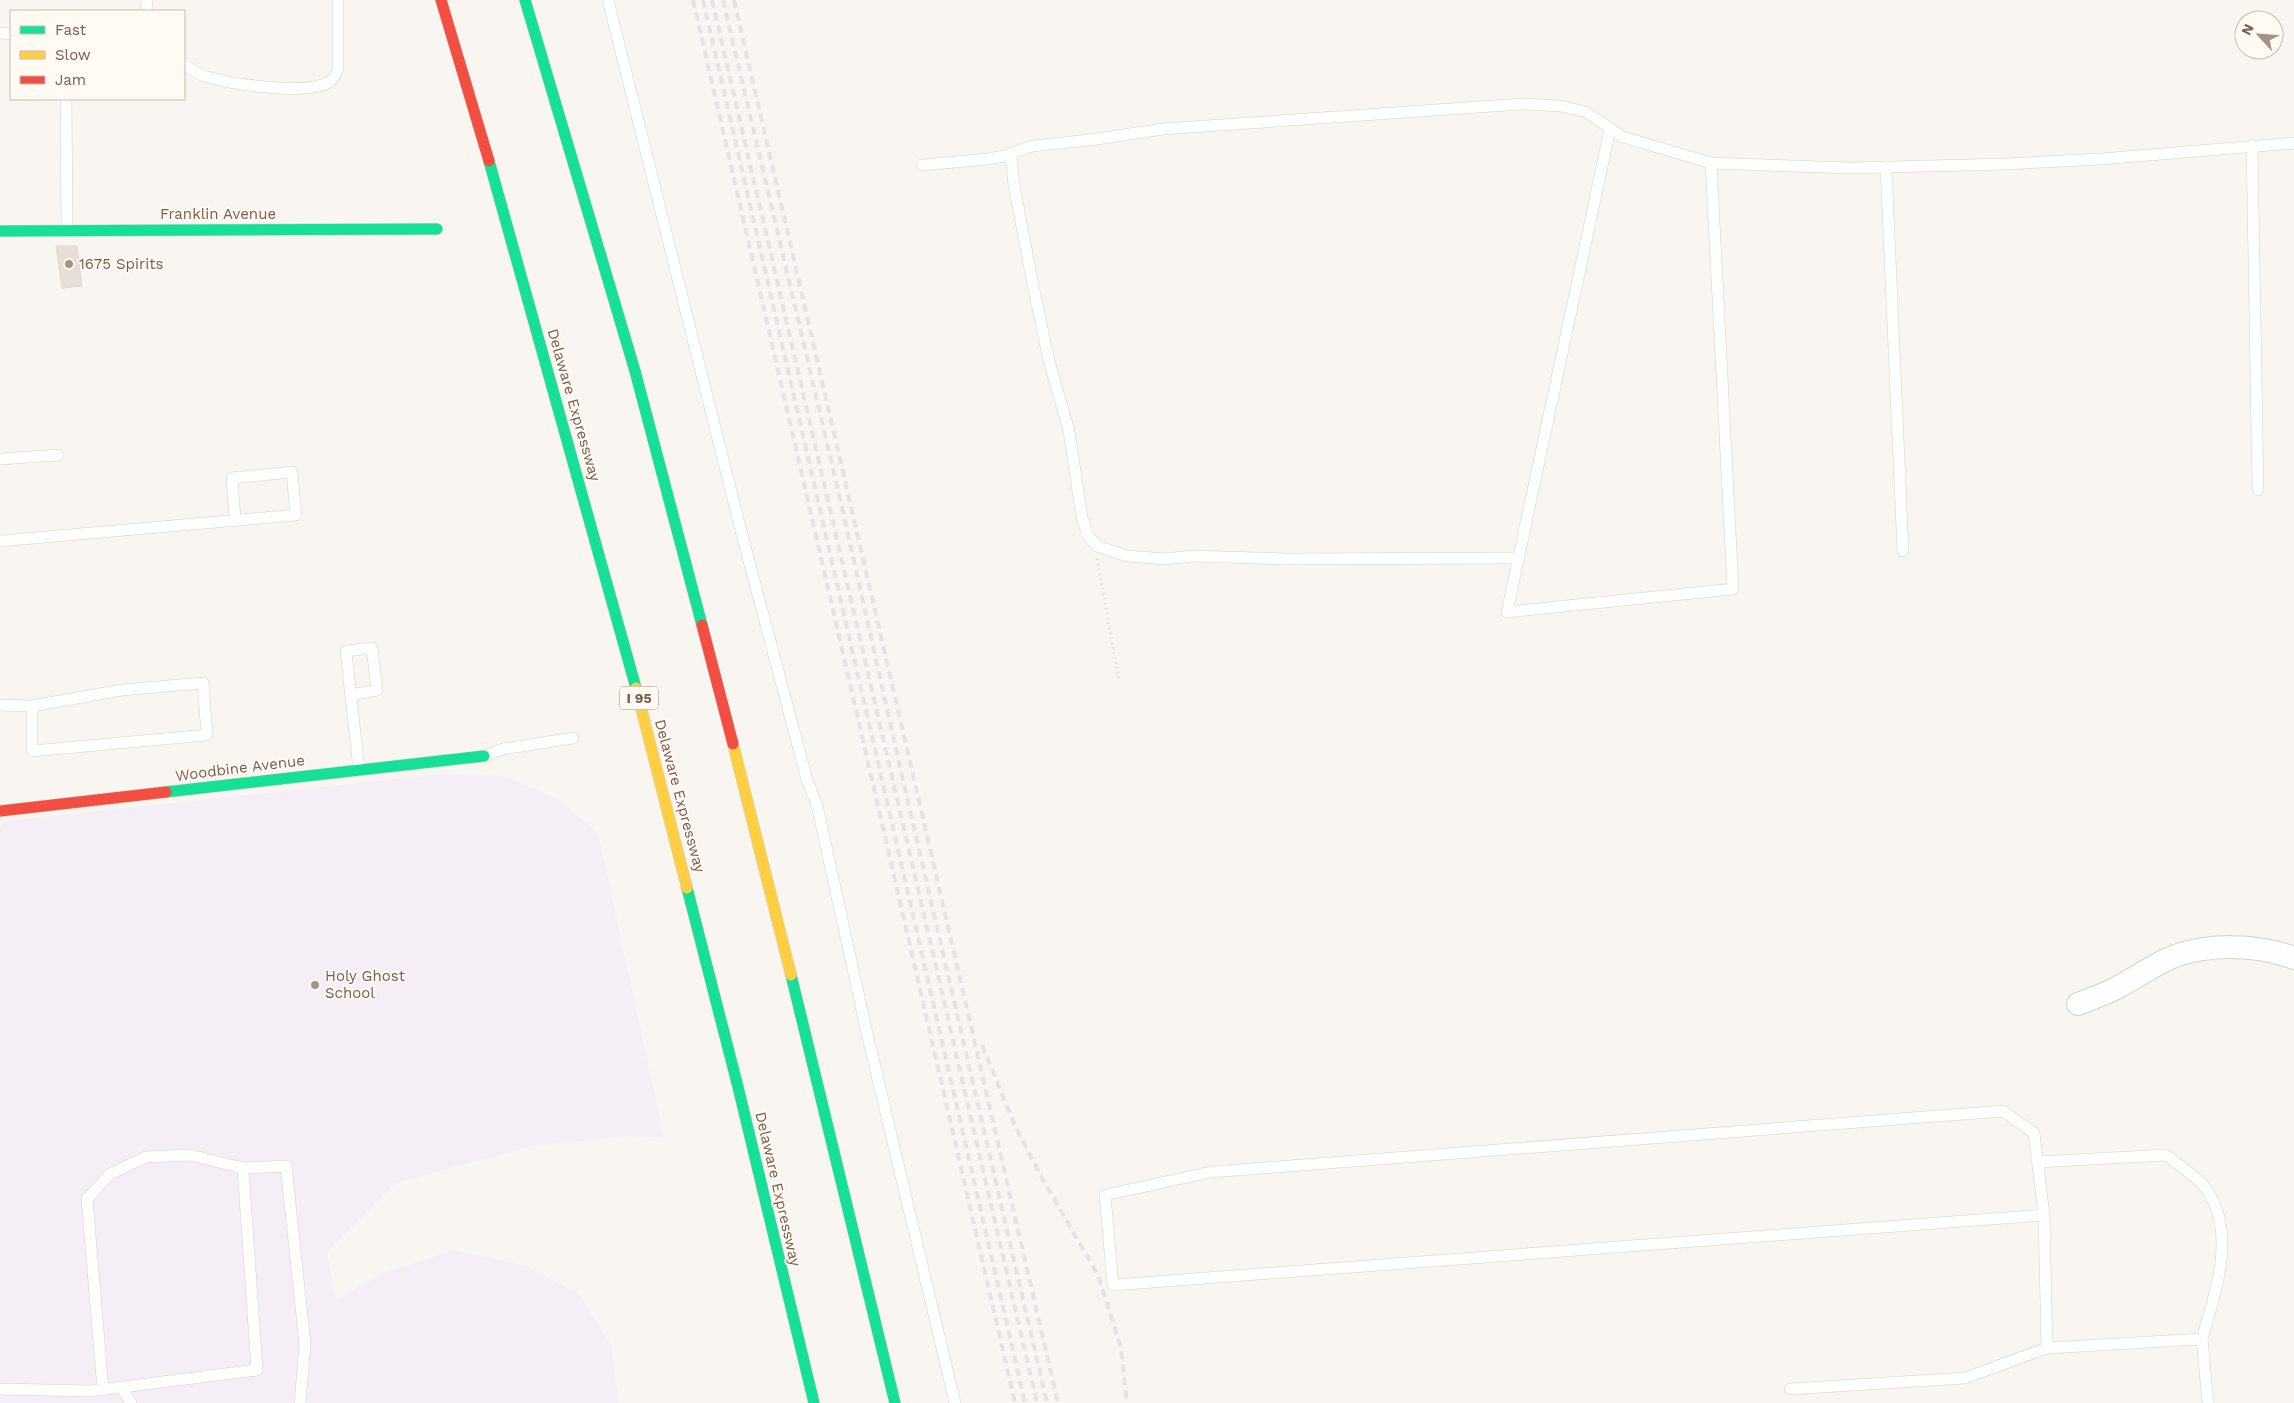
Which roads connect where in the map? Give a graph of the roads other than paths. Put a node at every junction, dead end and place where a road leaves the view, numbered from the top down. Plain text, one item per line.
1 (338, 0) edge
2 (440, 0) edge
3 (608, 0) edge
4 (525, 1) edge
5 (185, 65) edge
6 (66, 100) edge
7 (1610, 129) junction
8 (2294, 143) edge
9 (2252, 145) junction
10 (1011, 154) junction
11 (1711, 163) junction
12 (922, 165) dead end
13 (1886, 167) junction
14 (437, 229) dead end
15 (67, 230) junction
16 (0, 231) edge
17 (58, 455) dead end
18 (0, 459) edge
19 (2258, 490) dead end
20 (235, 520) junction
21 (0, 541) edge
22 (1903, 551) dead end
23 (1518, 558) junction
24 (351, 694) dead end
25 (0, 705) edge
26 (32, 706) junction
27 (573, 738) dead end
28 (484, 756) joint
29 (360, 770) junction
30 (0, 811) edge
31 (2294, 958) edge
32 (2078, 1004) dead end
33 (2038, 1162) junction
34 (243, 1168) junction
35 (2044, 1215) junction
36 (2202, 1339) junction
37 (2047, 1348) junction
38 (122, 1388) junction
39 (0, 1389) edge
40 (1790, 1389) dead end
41 (102, 1390) junction
42 (131, 1403) edge
43 (300, 1403) edge
44 (814, 1403) edge
45 (895, 1403) edge
46 (955, 1403) edge
47 (2208, 1403) edge

1 - 5 lane
2 - 44 main road, Delaware Expressway / I 95
3 - 46 lane
4 - 45 main road
6 - 15 lane
7 - 10 lane
7 - 11 lane
7 - 23 lane
8 - 9 lane
9 - 13 lane
9 - 19 lane
10 - 12 lane
10 - 23 lane
11 - 13 lane
11 - 23 lane
13 - 22 lane
14 - 15 main road, Franklin Avenue
15 - 16 main road, Franklin Avenue
17 - 18 lane
20 - 20 lane
20 - 21 lane
24 - 29 lane
25 - 26 lane
26 - 26 lane
27 - 28 lane
28 - 29 main road, Woodbine Avenue
29 - 30 main road, Woodbine Avenue
31 - 32 street
33 - 35 lane
33 - 35 lane
33 - 36 lane
34 - 38 lane
34 - 41 lane
34 - 43 lane
35 - 37 lane
36 - 37 lane
36 - 47 lane
37 - 40 lane
38 - 41 lane
38 - 42 lane
39 - 41 lane

